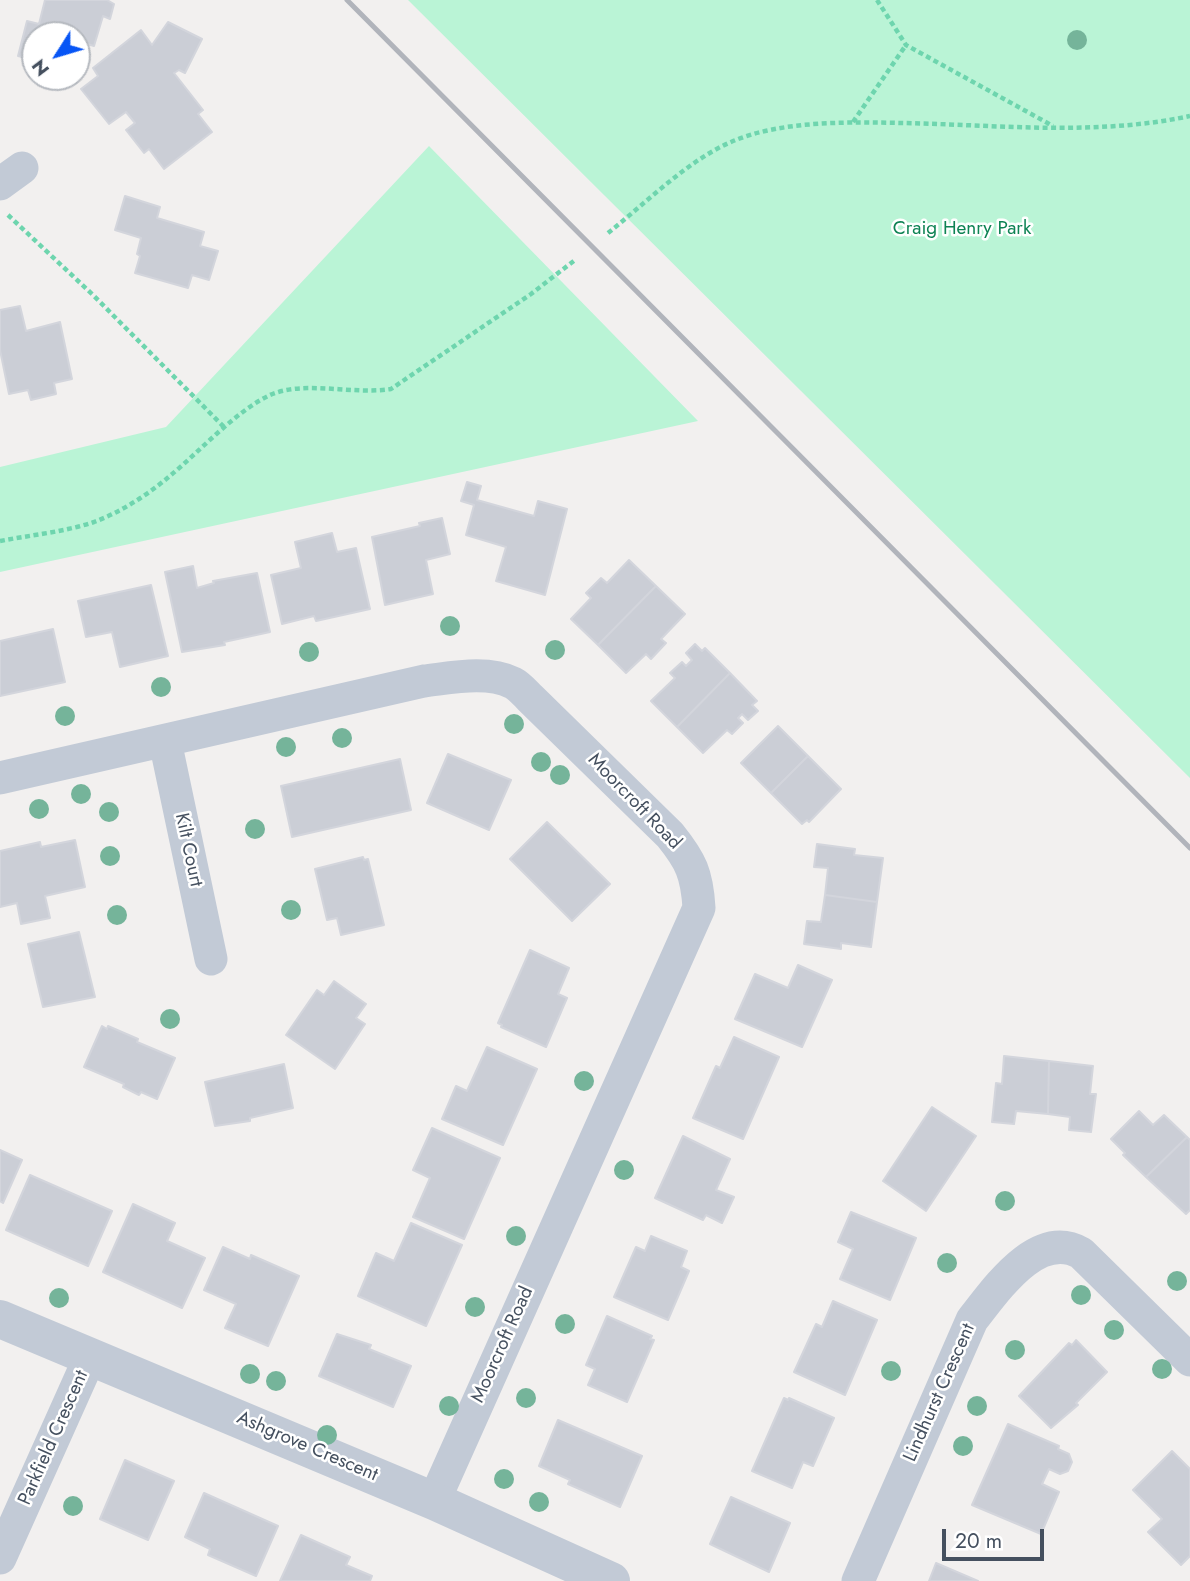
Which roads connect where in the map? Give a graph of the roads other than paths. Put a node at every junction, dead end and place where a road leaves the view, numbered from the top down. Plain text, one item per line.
1 (164, 741) junction
2 (0, 778) edge
3 (211, 959) dead end
4 (0, 1319) edge
5 (90, 1357) junction
6 (1190, 1360) edge
7 (434, 1501) junction
8 (0, 1558) edge
9 (611, 1581) edge
10 (858, 1581) edge

1 - 2 street, Moorcroft Road
1 - 3 street, Kilt Court
1 - 7 street, Moorcroft Road
4 - 5 street, Ashgrove Crescent
5 - 7 street, Ashgrove Crescent
5 - 8 street, Parkfield Crescent
6 - 10 street, Lindhurst Crescent
7 - 9 street, Ashgrove Crescent

